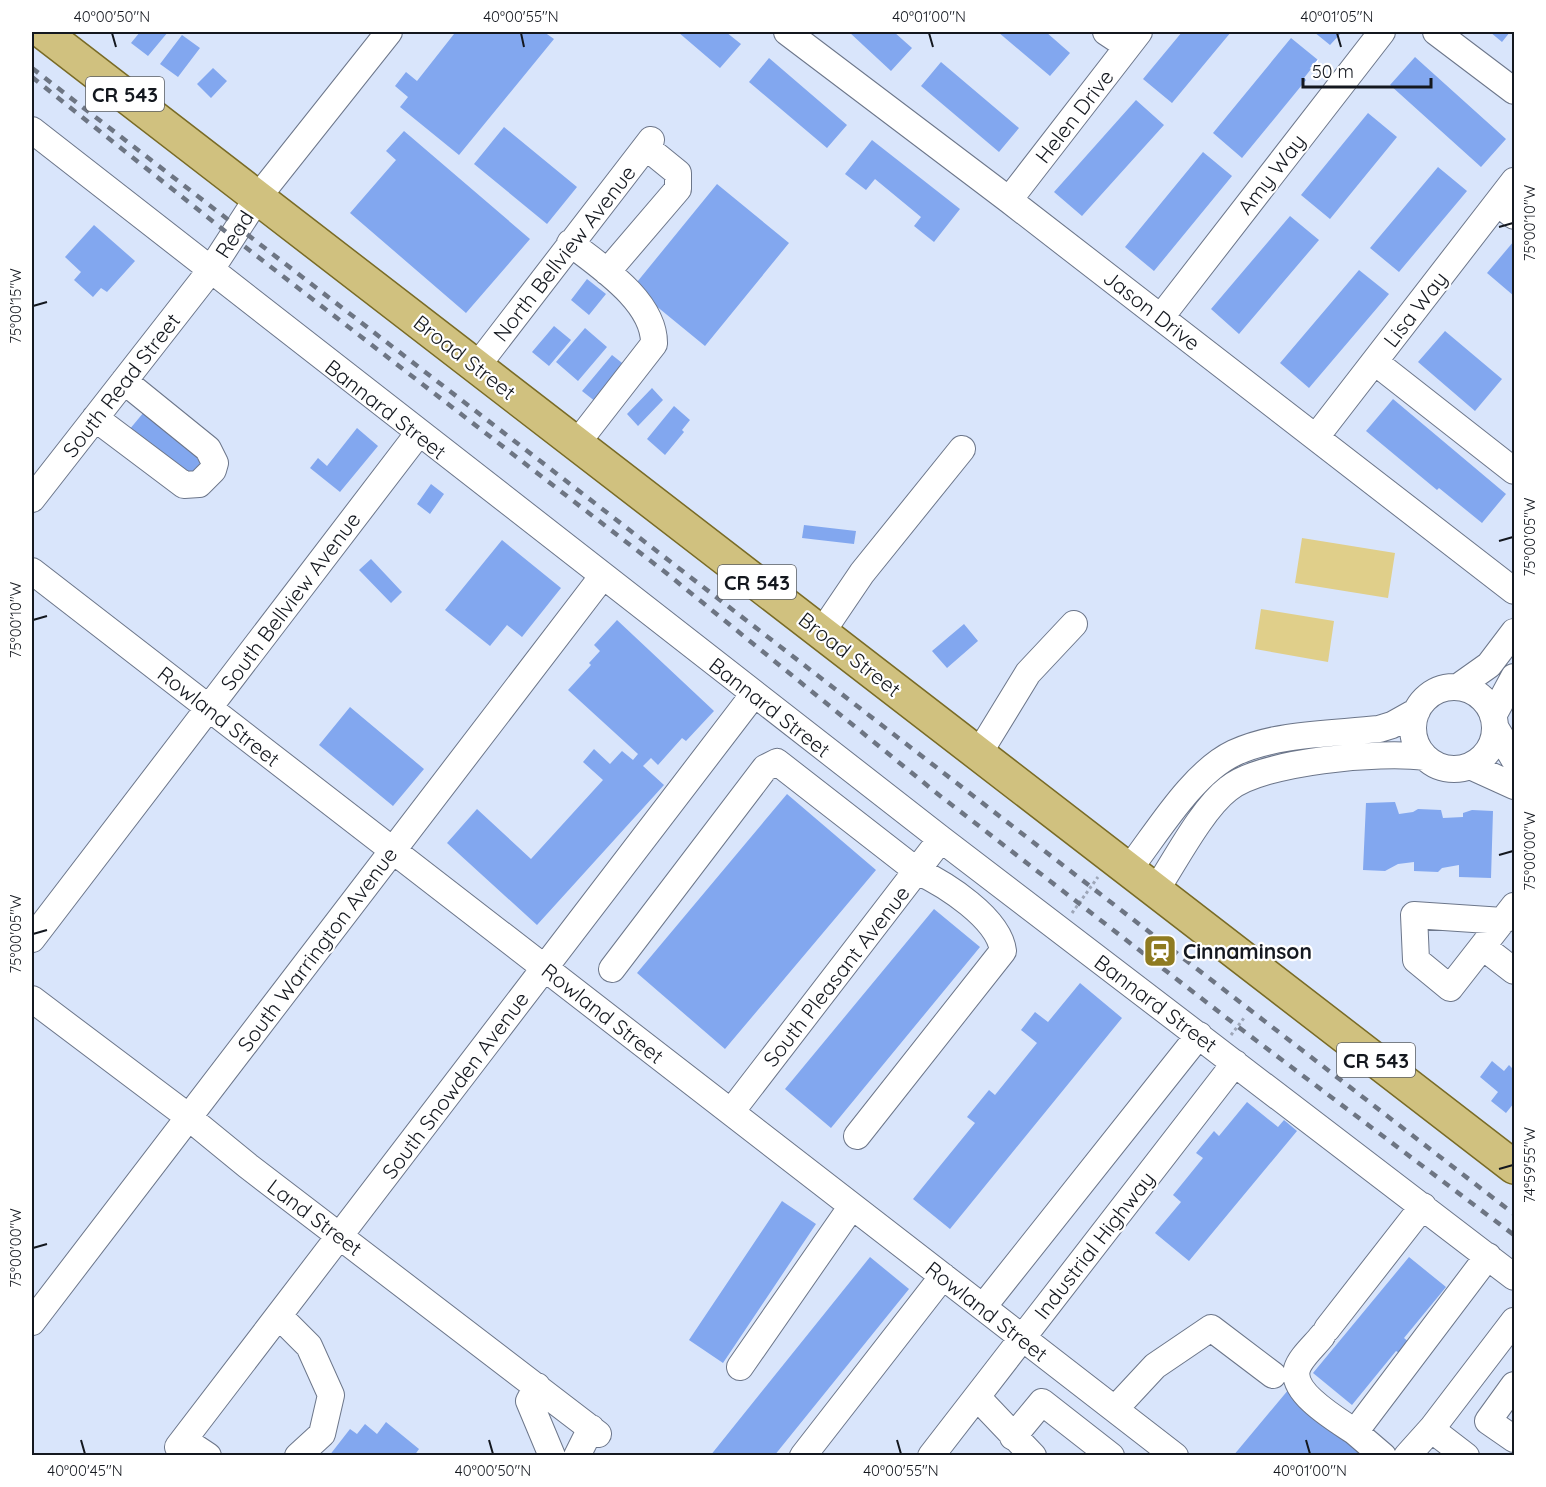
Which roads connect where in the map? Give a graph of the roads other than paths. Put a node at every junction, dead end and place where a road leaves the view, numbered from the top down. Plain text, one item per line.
1 (45, 32) edge
2 (389, 32) edge
3 (787, 32) edge
4 (1106, 32) edge
5 (1382, 32) edge
6 (1436, 32) edge
7 (1133, 39) edge
8 (1513, 88) edge
9 (32, 130) edge
10 (1515, 181) edge
11 (258, 197) junction
12 (1010, 200) junction
13 (1506, 209) edge
14 (570, 243) junction
15 (210, 271) junction
16 (607, 272) junction
17 (1161, 317) junction
18 (1375, 362) junction
19 (477, 366) junction
20 (124, 381) junction
21 (95, 418) junction
22 (417, 434) junction
23 (1316, 437) junction
24 (577, 443) junction
25 (962, 449) dead end
26 (1515, 471) edge
27 (32, 499) edge
28 (32, 571) edge
29 (602, 577) junction
30 (1515, 591) edge
31 (1074, 624) dead end
32 (822, 632) junction
33 (1515, 632) edge
34 (1515, 677) edge
35 (1458, 687) junction
36 (754, 694) junction
37 (208, 708) junction
38 (1417, 711) junction
39 (1494, 722) junction
40 (979, 753) junction
41 (1425, 757) junction
42 (1515, 759) edge
43 (1218, 763) junction
44 (1470, 766) junction
45 (1231, 786) junction
46 (1515, 786) edge
47 (941, 839) junction
48 (393, 850) junction
49 (1129, 869) junction
50 (916, 871) junction
51 (1156, 890) junction
52 (1509, 913) edge
53 (32, 939) edge
54 (1483, 947) junction
55 (545, 968) junction
56 (612, 969) dead end
57 (1515, 971) edge
58 (32, 999) edge
59 (1199, 1035) junction
60 (1235, 1063) junction
61 (731, 1112) junction
62 (189, 1117) junction
63 (857, 1136) dead end
64 (1515, 1167) edge
65 (852, 1206) junction
66 (1423, 1206) junction
67 (340, 1236) junction
68 (1488, 1256) junction
69 (944, 1276) junction
70 (1515, 1277) edge
71 (983, 1307) junction
72 (279, 1316) junction
73 (1515, 1321) edge
74 (32, 1322) edge
75 (1023, 1338) junction
76 (740, 1367) dead end
77 (1273, 1375) dead end
78 (1515, 1385) edge
79 (537, 1386) junction
80 (977, 1396) junction
81 (1115, 1410) junction
82 (1433, 1427) junction
83 (1355, 1432) junction
84 (1013, 1437) junction
85 (1515, 1439) edge
86 (208, 1455) edge
87 (297, 1455) edge
88 (552, 1455) edge
89 (577, 1455) edge
90 (803, 1455) edge
91 (932, 1455) edge
92 (1033, 1455) edge
93 (1111, 1455) edge
94 (1175, 1455) edge
95 (1383, 1455) edge
96 (1407, 1455) edge
97 (1466, 1455) edge

1 - 11 main road, Broad Street / CR 543
2 - 11 street, Read
3 - 12 street, Jason Drive
4 - 7 street
5 - 17 street, Amy Way
6 - 8 street
7 - 12 street, Helen Drive
9 - 15 street, Bannard Street
10 - 13 street, Lisa Way
11 - 15 street, Read
11 - 19 main road, Broad Street / CR 543
12 - 17 street, Jason Drive
13 - 18 street, Lisa Way
14 - 16 street
14 - 16 street, North Bellview Avenue
14 - 19 street, North Bellview Avenue
15 - 20 street, South Read Street
15 - 22 street, Bannard Street
16 - 24 street
17 - 23 street, Jason Drive
18 - 23 street, Lisa Way
18 - 26 street
19 - 24 main road, Broad Street / CR 543
20 - 21 street, South Read Street
20 - 21 street
21 - 27 street, South Read Street
22 - 29 street, Bannard Street
22 - 37 street, South Bellview Avenue
23 - 30 street, Jason Drive
24 - 32 main road, Broad Street / CR 543
25 - 32 street
28 - 37 street, Rowland Street
29 - 36 street, Bannard Street
29 - 48 street, South Warrington Avenue
31 - 40 street
32 - 40 main road, Broad Street / CR 543
33 - 35 street
34 - 39 street
35 - 38 street
35 - 39 street
36 - 47 street, Bannard Street
36 - 55 street, South Snowden Avenue
37 - 48 street, Rowland Street
37 - 53 street, South Bellview Avenue
38 - 41 street
38 - 43 street
39 - 42 street
39 - 44 street
40 - 49 main road, Broad Street / CR 543
41 - 44 street
41 - 45 street
43 - 45 street
43 - 49 street
44 - 46 street
45 - 51 street
47 - 50 street, South Pleasant Avenue
47 - 59 street, Bannard Street
48 - 55 street, Rowland Street
48 - 62 street, South Warrington Avenue
49 - 51 main road, Broad Street / CR 543
50 - 56 street
50 - 61 street, South Pleasant Avenue
50 - 63 street
51 - 64 main road, Broad Street / CR 543
52 - 54 street
52 - 54 street
54 - 57 street
55 - 61 street, Rowland Street
55 - 67 street, South Snowden Avenue
58 - 62 street, Land Street
59 - 60 street, Bannard Street
59 - 71 street
60 - 66 street, Bannard Street
60 - 75 street, Industrial Highway
61 - 65 street, Rowland Street
62 - 67 street, Land Street
62 - 74 street, South Warrington Avenue
65 - 69 street, Rowland Street
65 - 76 street
66 - 68 street, Bannard Street
66 - 83 street
67 - 72 street, South Snowden Avenue
67 - 79 street, Land Street
68 - 70 street, Bannard Street
68 - 83 street
69 - 71 street, Rowland Street
69 - 90 street
71 - 75 street, Rowland Street
72 - 86 street, South Snowden Avenue
72 - 87 street
73 - 82 street
75 - 80 street, Industrial Highway
75 - 81 street, Rowland Street
77 - 81 street
78 - 85 street
79 - 88 street
79 - 89 street, Land Street
80 - 84 street
80 - 91 street, Industrial Highway
81 - 94 street, Rowland Street
82 - 96 street
82 - 97 street
83 - 95 street
84 - 92 street
84 - 93 street

